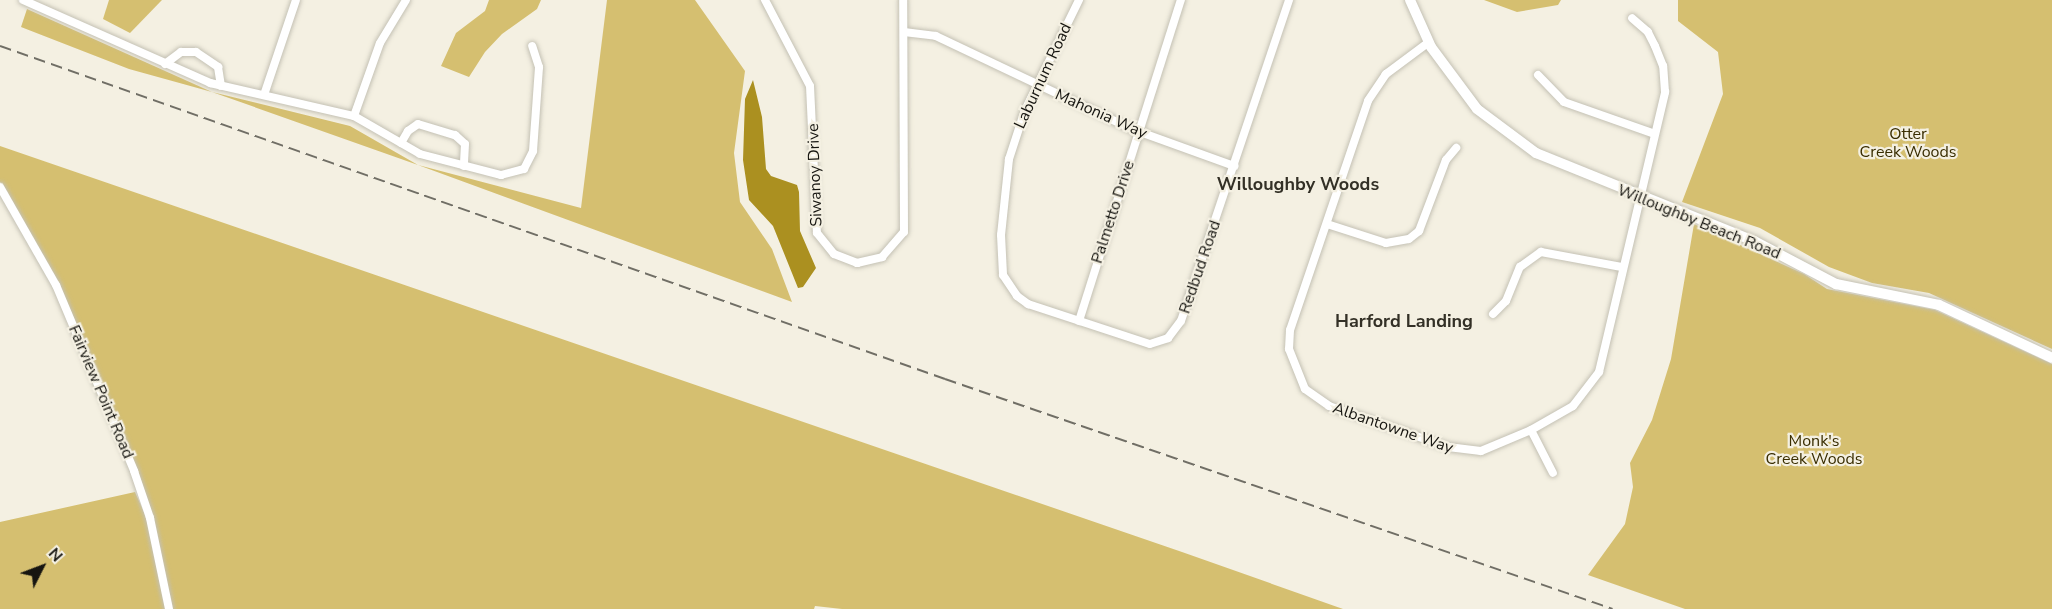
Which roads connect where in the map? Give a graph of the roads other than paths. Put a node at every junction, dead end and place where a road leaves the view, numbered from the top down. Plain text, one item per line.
1 (23, 0) edge
2 (296, 0) edge
3 (406, 0) edge
4 (765, 0) edge
5 (903, 0) edge
6 (1079, 0) edge
7 (1181, 0) edge
8 (1289, 0) edge
9 (1410, 0) edge
10 (1632, 18) dead end
11 (904, 32) junction
12 (1429, 42) junction
13 (532, 46) dead end
14 (165, 64) junction
15 (1538, 75) dead end
16 (1038, 85) junction
17 (221, 86) junction
18 (264, 95) junction
19 (354, 116) junction
20 (1139, 132) junction
21 (1655, 134) junction
22 (401, 143) junction
23 (1456, 148) dead end
24 (464, 166) junction
25 (1234, 166) junction
26 (0, 187) edge
27 (1638, 198) junction
28 (1327, 224) junction
29 (1622, 267) junction
30 (1493, 314) dead end
31 (1079, 321) junction
32 (2052, 358) edge
33 (1531, 430) junction
34 (1553, 473) dead end
35 (169, 609) edge

1 - 14 street
2 - 18 street
3 - 19 street
4 - 11 street, Siwanoy Drive
5 - 11 street, Siwanoy Drive
6 - 16 street, Laburnum Road
7 - 20 street, Palmetto Drive
8 - 25 street, Redbud Road
9 - 12 street, Willoughby Beach Road
10 - 21 street, Albantowne Way
11 - 16 street, Mahonia Way
12 - 27 street, Willoughby Beach Road
12 - 28 street, Albantowne Way
13 - 24 street
14 - 17 street
14 - 17 street
15 - 21 street
16 - 20 street, Mahonia Way
16 - 31 street, Laburnum Road
17 - 18 street
18 - 19 street
19 - 22 street
20 - 25 street, Mahonia Way
20 - 31 street, Palmetto Drive
21 - 27 street, Albantowne Way
22 - 24 street
22 - 24 street
23 - 28 street
25 - 31 street, Redbud Road
26 - 35 street, Fairview Point Road
27 - 29 street, Albantowne Way
27 - 32 street, Willoughby Beach Road
28 - 33 street, Albantowne Way
29 - 30 street
29 - 33 street, Albantowne Way
33 - 34 street

